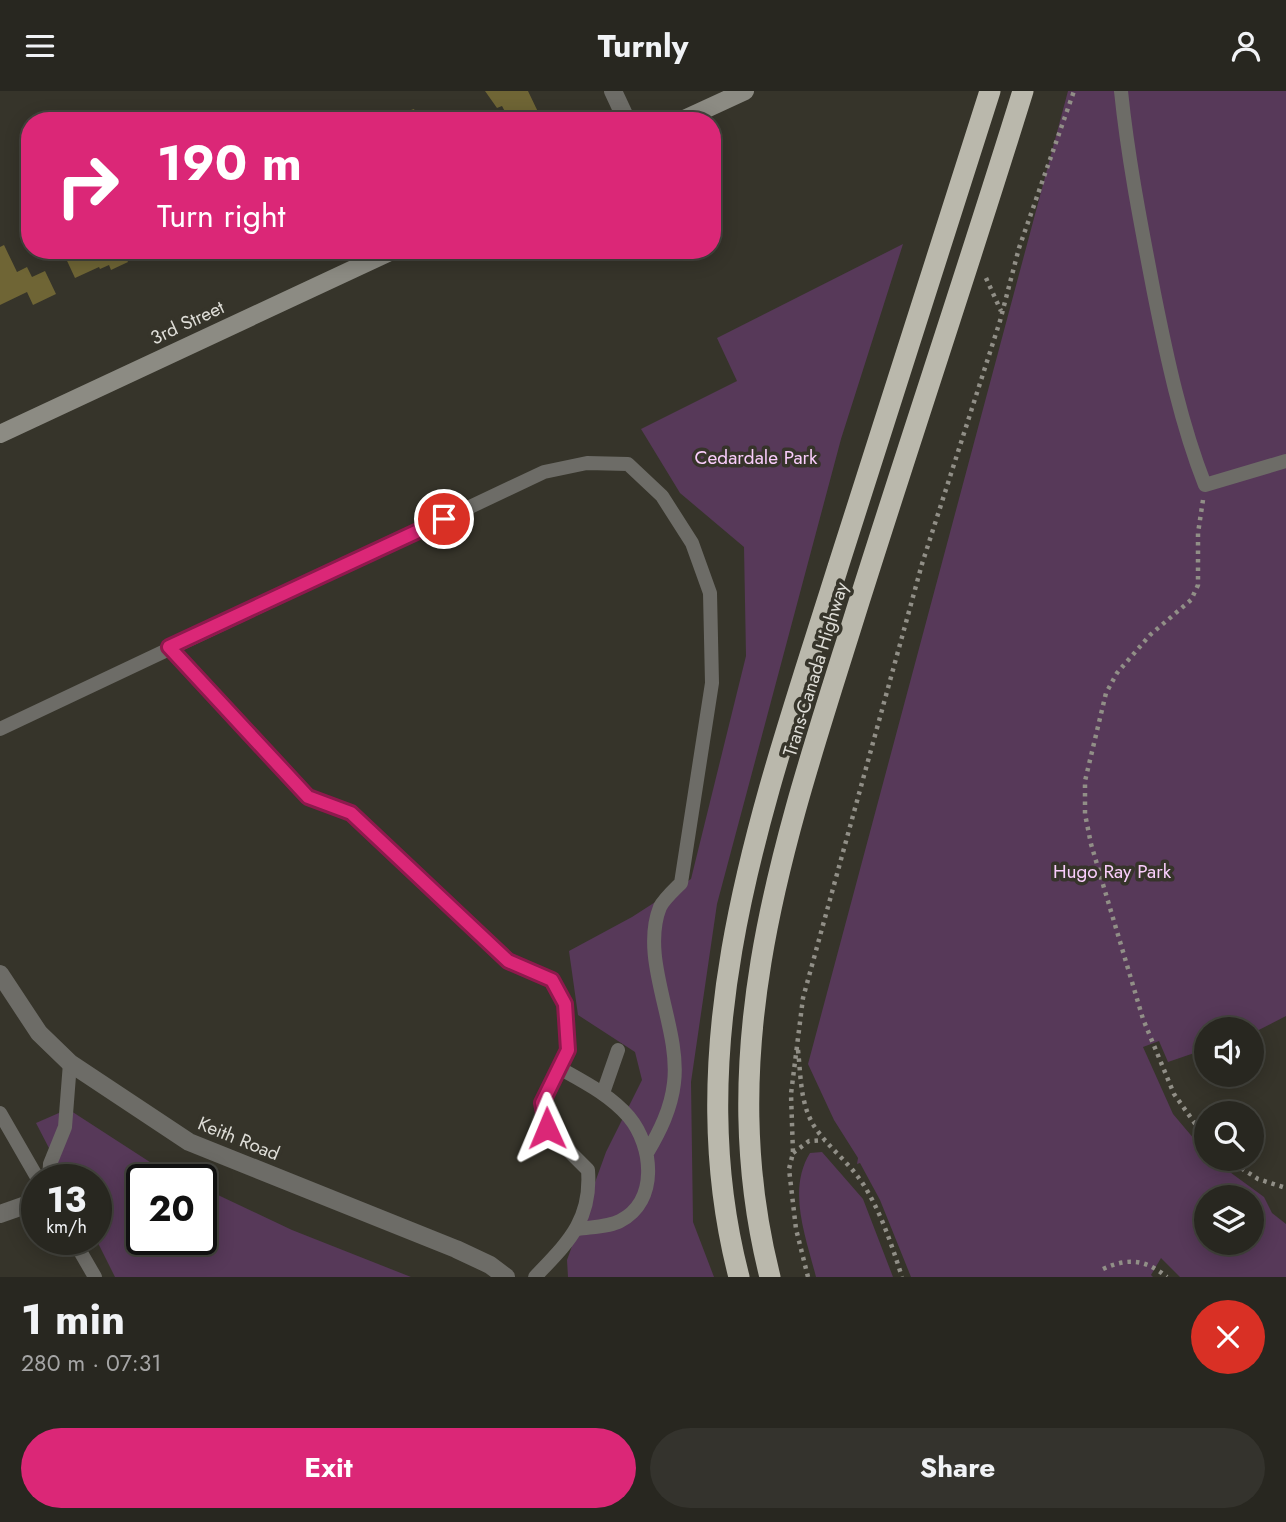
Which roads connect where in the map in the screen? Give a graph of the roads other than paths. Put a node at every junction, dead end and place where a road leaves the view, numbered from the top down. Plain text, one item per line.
1 (613, 91) edge
2 (745, 91) edge
3 (990, 91) edge
4 (1023, 91) edge
5 (1121, 91) edge
6 (623, 112) edge
7 (700, 112) edge
8 (375, 259) edge
9 (0, 434) edge
10 (1286, 461) edge
11 (169, 647) junction
12 (0, 729) edge
13 (0, 974) edge
14 (618, 1050) dead end
15 (70, 1063) junction
16 (559, 1068) junction
17 (603, 1093) junction
18 (0, 1113) edge
19 (647, 1153) junction
20 (29, 1164) edge
21 (50, 1164) edge
22 (21, 1207) edge
23 (0, 1214) edge
24 (578, 1229) junction
25 (82, 1255) edge
26 (95, 1277) edge
27 (506, 1277) edge
28 (535, 1277) edge
29 (738, 1277) edge
30 (770, 1277) edge

1 - 6 street
2 - 7 street
3 - 29 highway, Trans-Canada Highway
4 - 30 highway, Trans-Canada Highway
5 - 10 lane
8 - 9 street, 3rd Street
11 - 12 lane
11 - 16 lane
11 - 19 lane
13 - 15 street, Keith Road
14 - 17 lane
15 - 21 lane
15 - 27 street, Keith Road
16 - 17 lane
16 - 24 lane
17 - 19 lane
18 - 20 lane
19 - 24 lane
22 - 23 street
24 - 28 lane
25 - 26 lane

